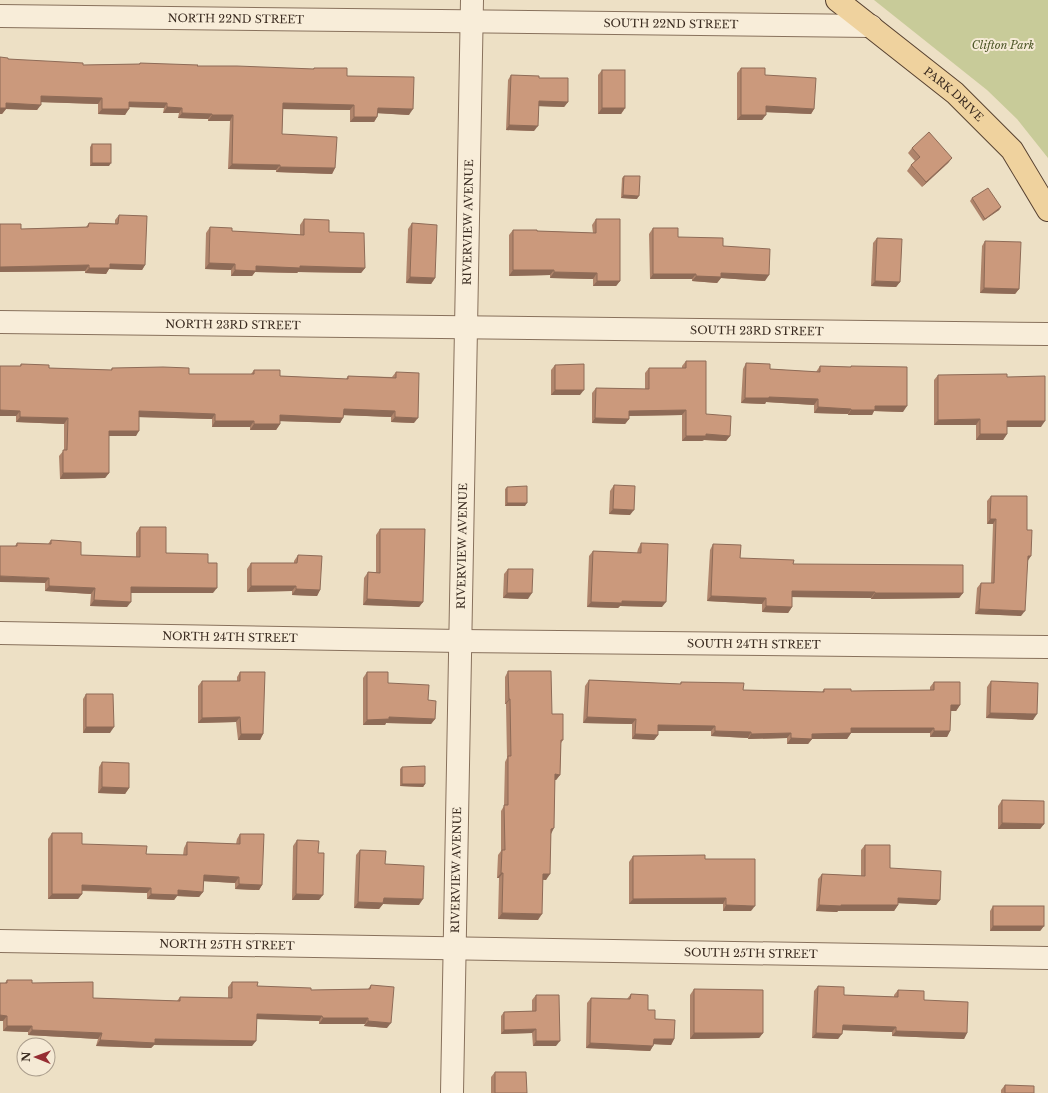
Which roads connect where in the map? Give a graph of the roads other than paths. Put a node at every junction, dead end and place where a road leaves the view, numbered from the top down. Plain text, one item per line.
1 (472, 0) edge
2 (837, 0) edge
3 (0, 16) edge
4 (472, 22) junction
5 (871, 26) junction
6 (1048, 210) edge
7 (0, 322) edge
8 (466, 328) junction
9 (1048, 334) edge
10 (0, 633) edge
11 (460, 641) junction
12 (1048, 647) edge
13 (0, 941) edge
14 (454, 948) junction
15 (1048, 958) edge
16 (452, 1093) edge

1 - 4 street, RIVERVIEW AVENUE
2 - 5 main road, PARK DRIVE
3 - 4 street, NORTH 22ND STREET
4 - 5 street, SOUTH 22ND STREET
4 - 8 street, RIVERVIEW AVENUE
5 - 6 main road, PARK DRIVE
7 - 8 street, NORTH 23RD STREET
8 - 9 street, SOUTH 23RD STREET
8 - 11 street, RIVERVIEW AVENUE
10 - 11 street, NORTH 24TH STREET
11 - 12 street, SOUTH 24TH STREET
11 - 14 street, RIVERVIEW AVENUE
13 - 14 street, NORTH 25TH STREET
14 - 15 street, SOUTH 25TH STREET
14 - 16 street, RIVERVIEW AVENUE

